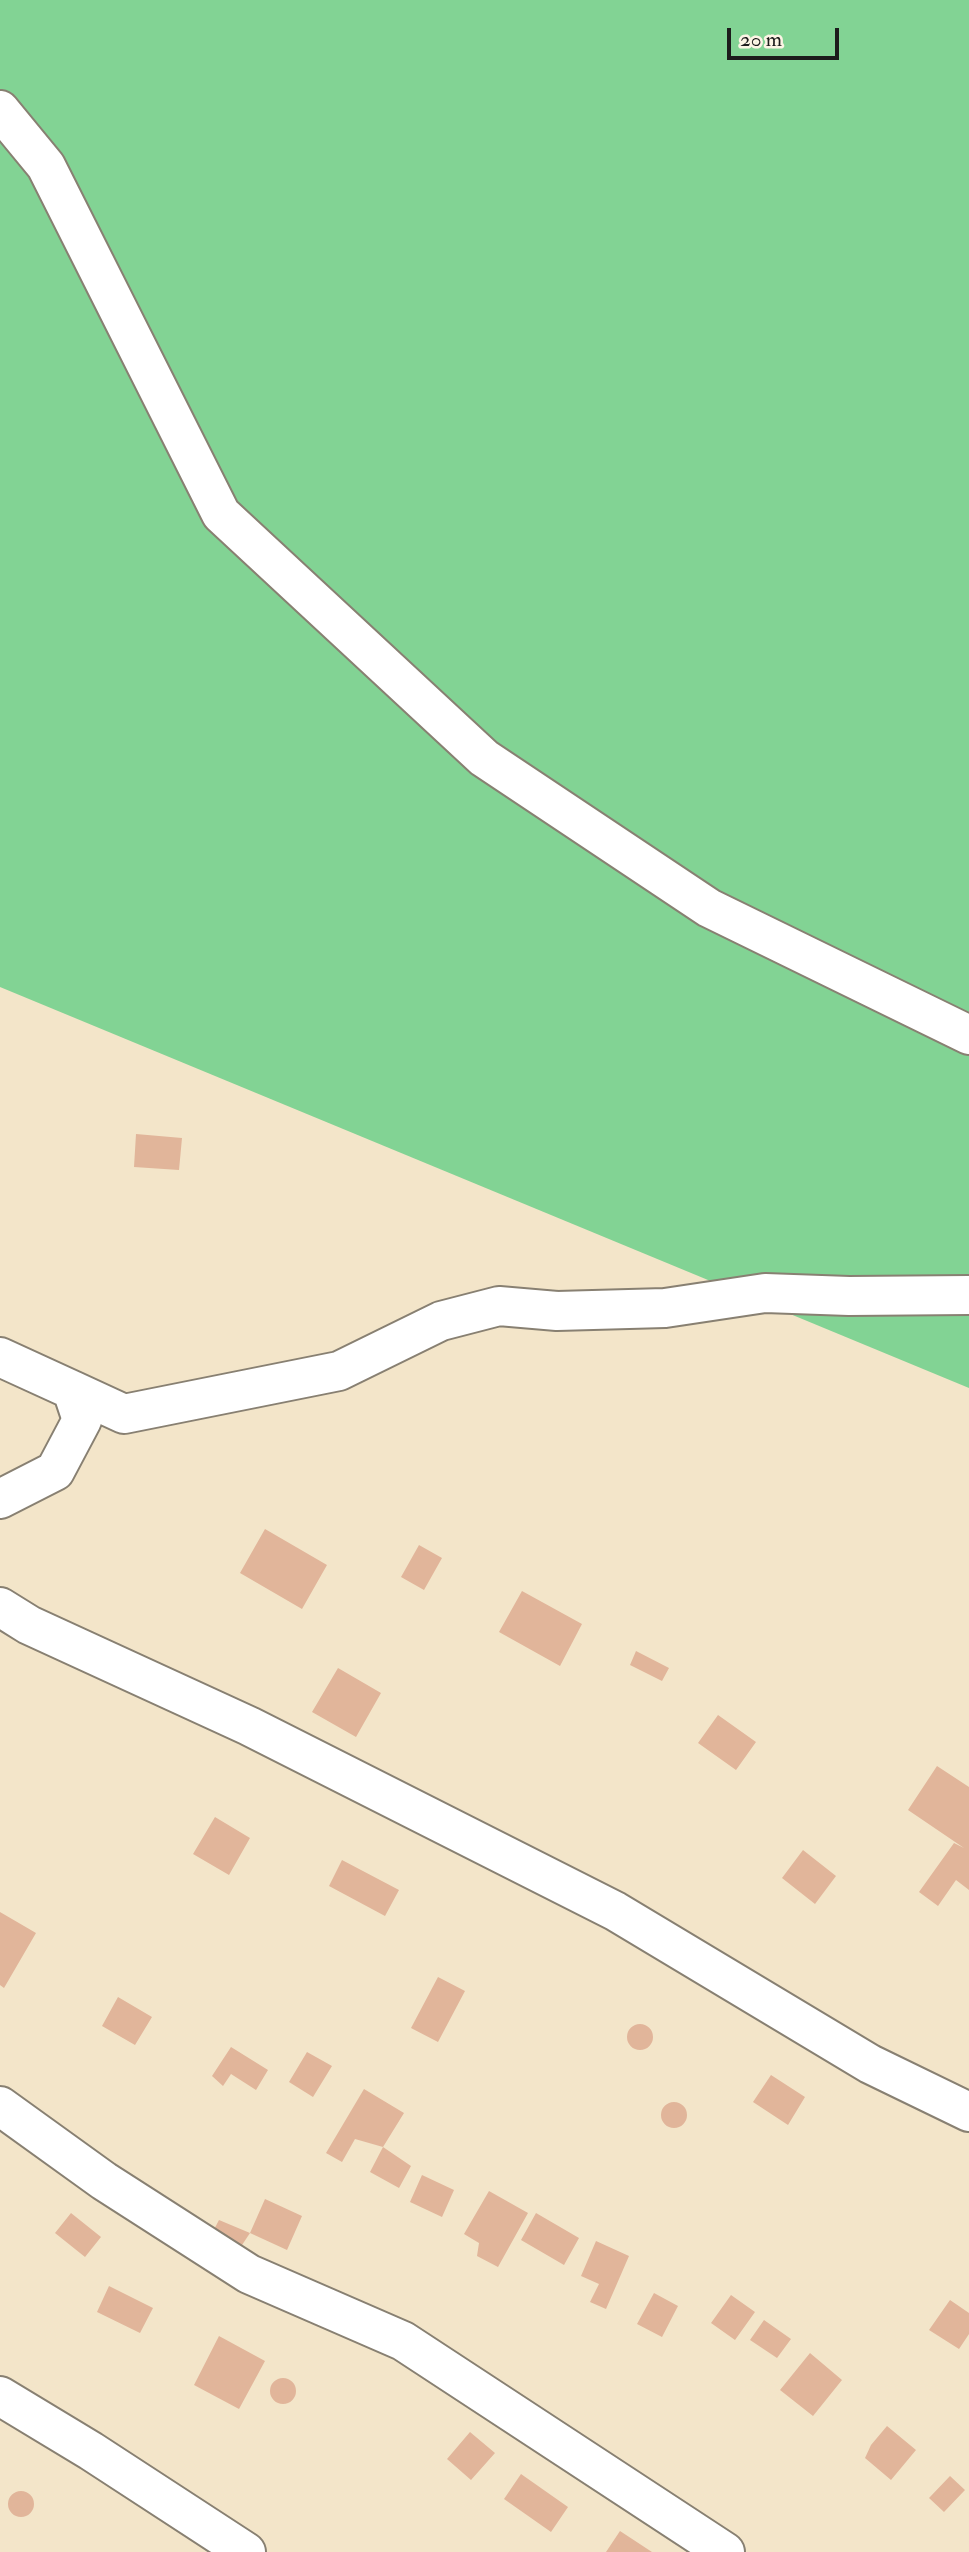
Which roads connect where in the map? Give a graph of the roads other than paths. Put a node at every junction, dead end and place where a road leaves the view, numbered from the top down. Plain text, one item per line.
1 (0, 110) edge
2 (969, 1035) edge
3 (965, 1296) edge
4 (0, 1357) edge
5 (72, 1390) junction
6 (0, 1499) edge
7 (0, 1607) edge
8 (0, 2106) edge
9 (969, 2112) edge
10 (0, 2396) edge
11 (246, 2552) edge
12 (725, 2552) edge

1 - 2 street
3 - 5 street
4 - 5 street
5 - 6 street
7 - 9 street
8 - 12 street
10 - 11 street

